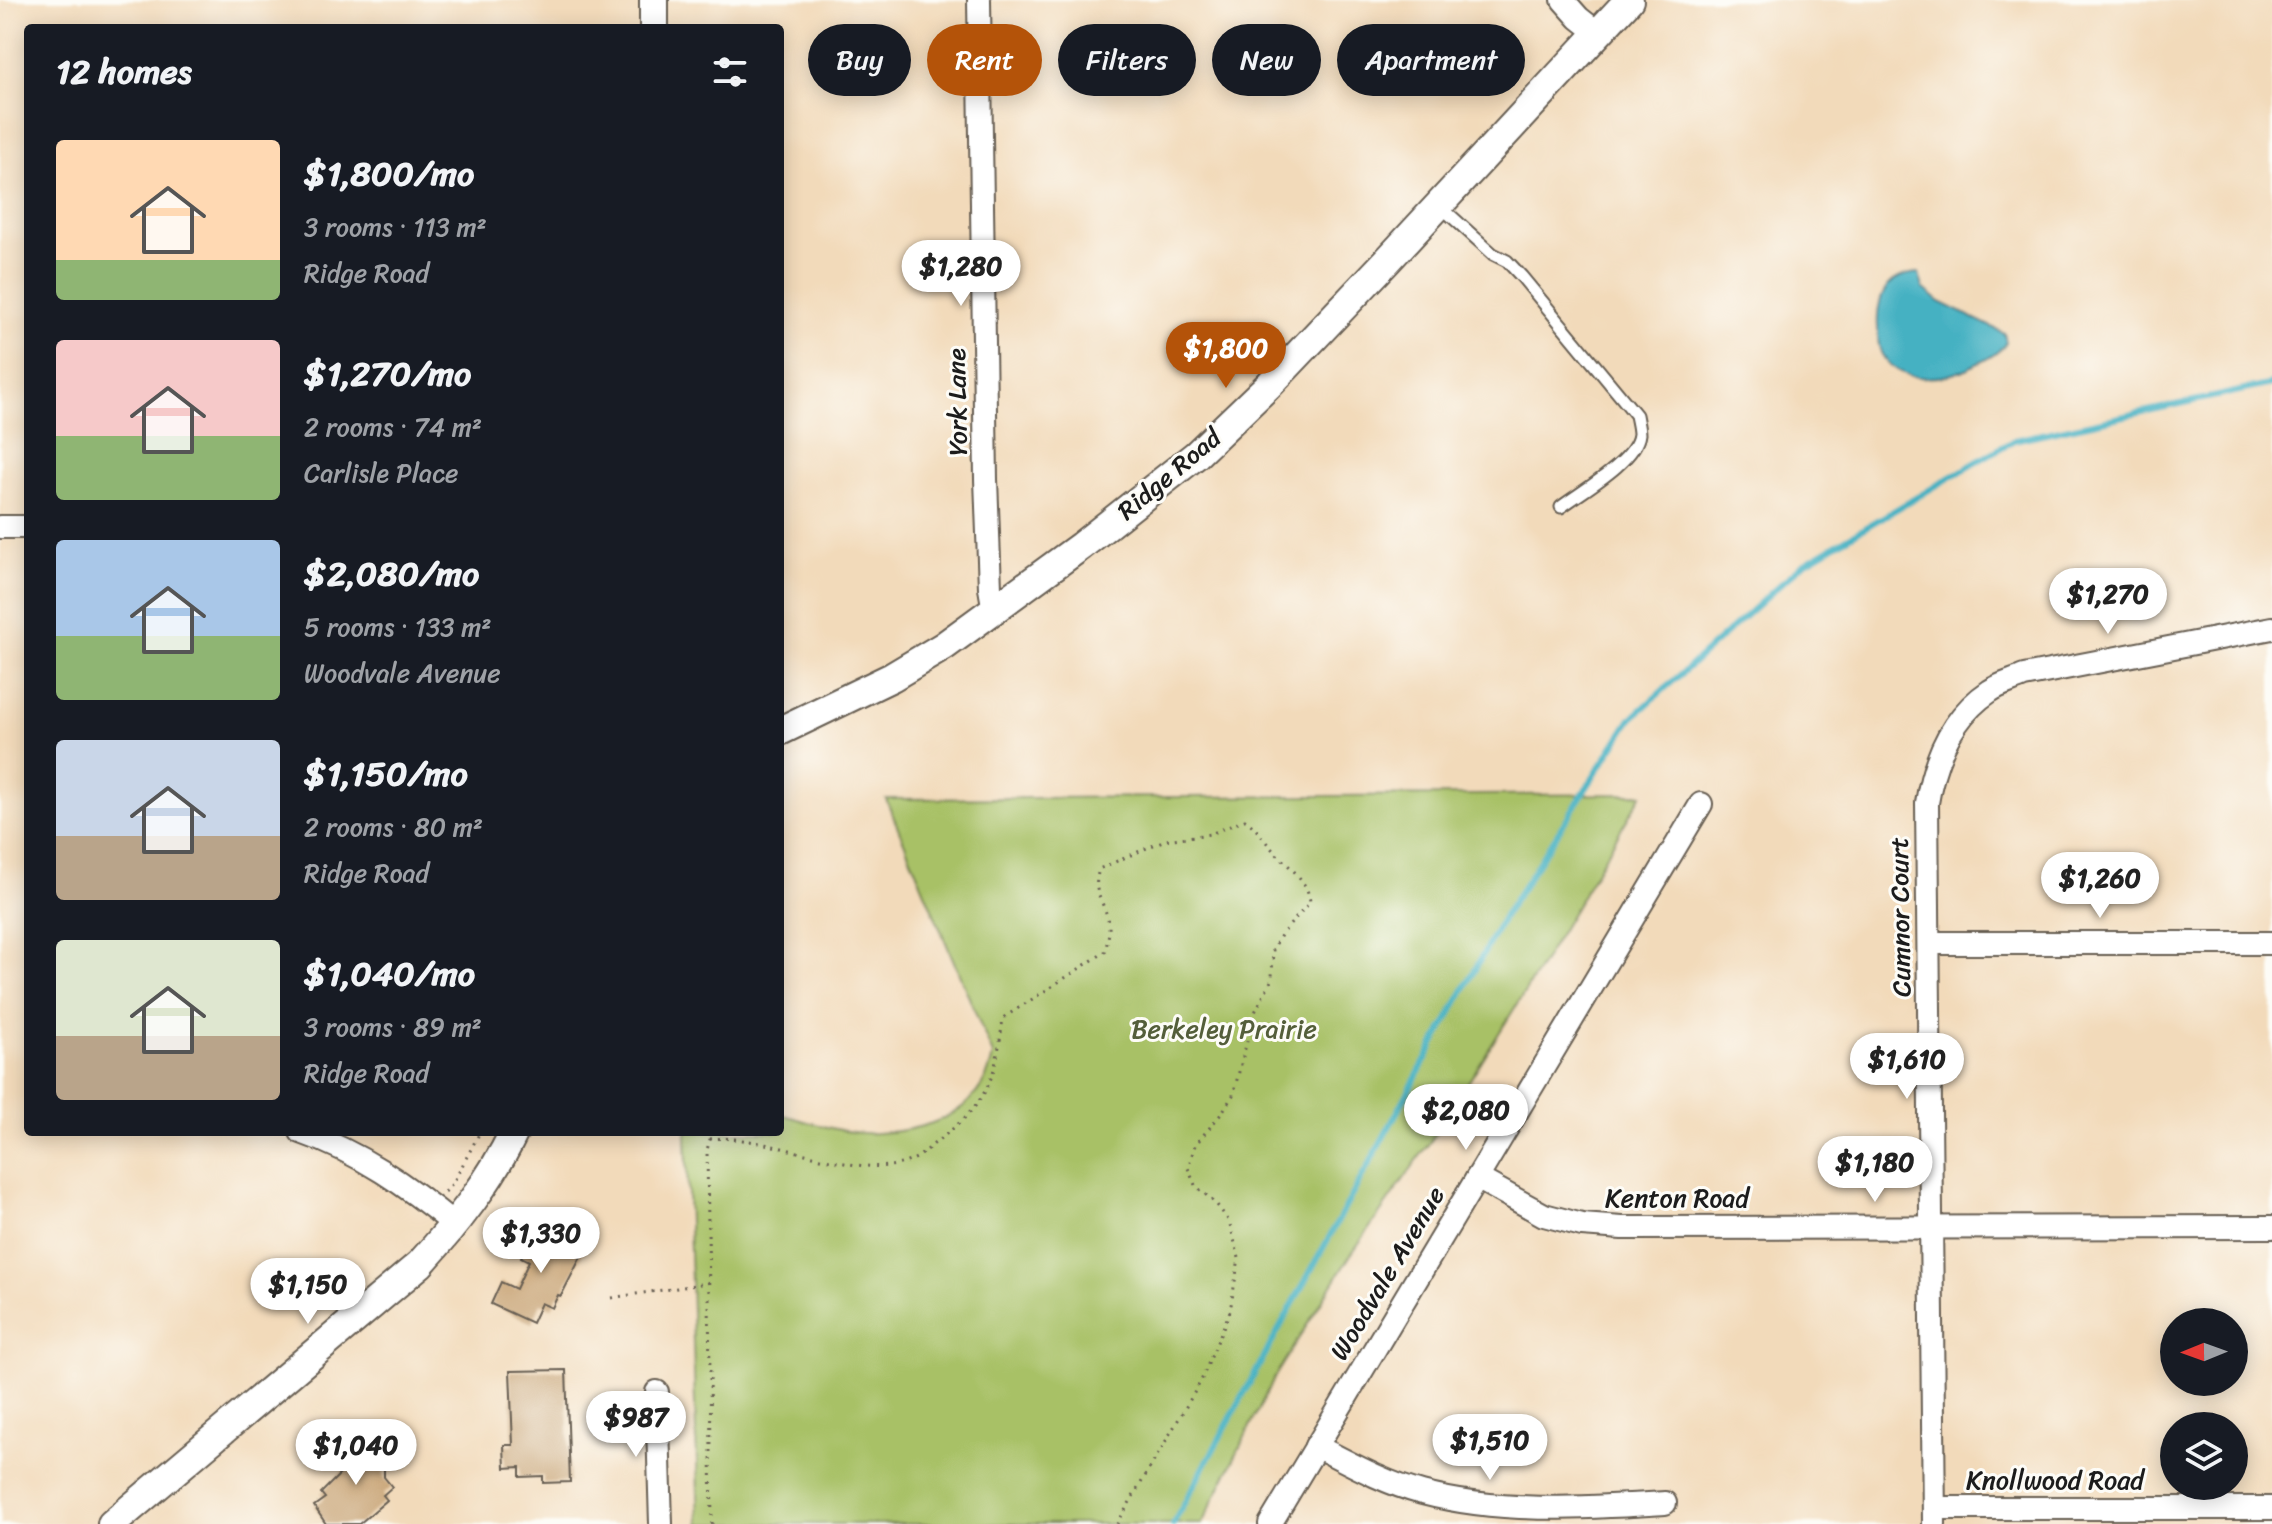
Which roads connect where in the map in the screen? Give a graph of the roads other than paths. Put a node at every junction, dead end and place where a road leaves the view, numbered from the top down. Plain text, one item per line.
1 (654, 0) edge
2 (979, 0) edge
3 (1563, 0) edge
4 (1629, 0) edge
5 (654, 24) edge
6 (1598, 33) junction
7 (1439, 205) junction
8 (1561, 507) dead end
9 (0, 527) edge
10 (24, 527) edge
11 (994, 611) junction
12 (2272, 628) edge
13 (784, 729) edge
14 (1701, 804) dead end
15 (1929, 943) junction
16 (2272, 943) edge
17 (311, 1136) edge
18 (512, 1136) edge
19 (1477, 1178) junction
20 (455, 1225) junction
21 (1932, 1226) junction
22 (2272, 1227) edge
23 (657, 1392) dead end
24 (1316, 1446) junction
25 (1665, 1503) dead end
26 (2272, 1508) edge
27 (1934, 1516) edge
28 (112, 1524) edge
29 (661, 1524) edge
30 (1270, 1524) edge

1 - 5 street
2 - 11 street, York Lane
3 - 6 street
4 - 6 street, Ridge Road
6 - 7 street, Ridge Road
7 - 8 lane
7 - 11 street, Ridge Road
9 - 10 street
11 - 13 street, Ridge Road
12 - 15 street, Cumnor Court
14 - 19 street, Woodvale Avenue
15 - 16 street
15 - 21 street, Cumnor Court
17 - 20 street
18 - 20 street
19 - 21 street, Kenton Road
19 - 24 street, Woodvale Avenue
20 - 28 street
21 - 22 street, Kenton Road
21 - 27 street, Cumnor Court
23 - 29 street
24 - 25 street
24 - 30 street, Woodvale Avenue
26 - 27 street, Knollwood Road

